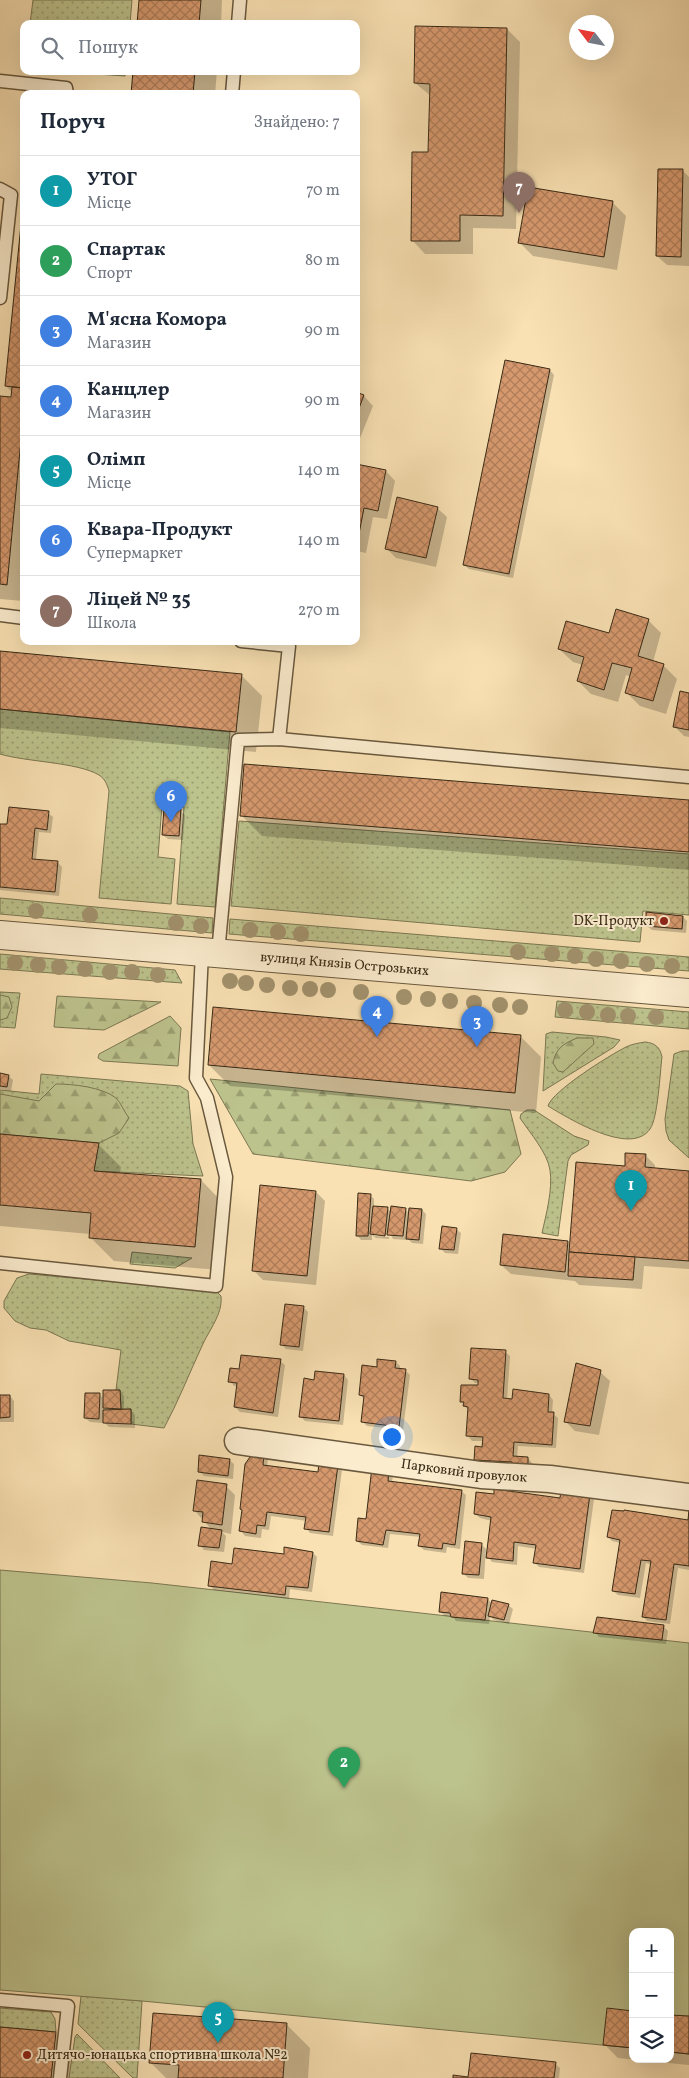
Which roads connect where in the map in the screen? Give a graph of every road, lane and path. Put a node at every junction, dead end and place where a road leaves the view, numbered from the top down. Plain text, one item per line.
1 (240, 0) edge
2 (238, 20) edge
3 (234, 75) edge
4 (0, 81) edge
5 (66, 90) edge
6 (232, 90) edge
7 (0, 190) edge
8 (0, 298) edge
9 (0, 615) edge
10 (20, 618) edge
11 (279, 645) edge
12 (279, 739) junction
13 (689, 777) edge
14 (0, 935) edge
15 (210, 953) junction
16 (689, 993) edge
17 (0, 1262) edge
18 (238, 1441) dead end
19 (689, 1497) edge
20 (0, 2000) edge
21 (60, 2078) edge

1 - 2 lane
3 - 6 lane
4 - 5 lane
7 - 8 lane
9 - 10 lane
11 - 12 lane
12 - 13 lane
12 - 15 lane
14 - 15 street, вулиця Князів Острозьких
15 - 16 street, вулиця Князів Острозьких
15 - 17 lane
18 - 19 street, Парковий провулок
20 - 21 lane

